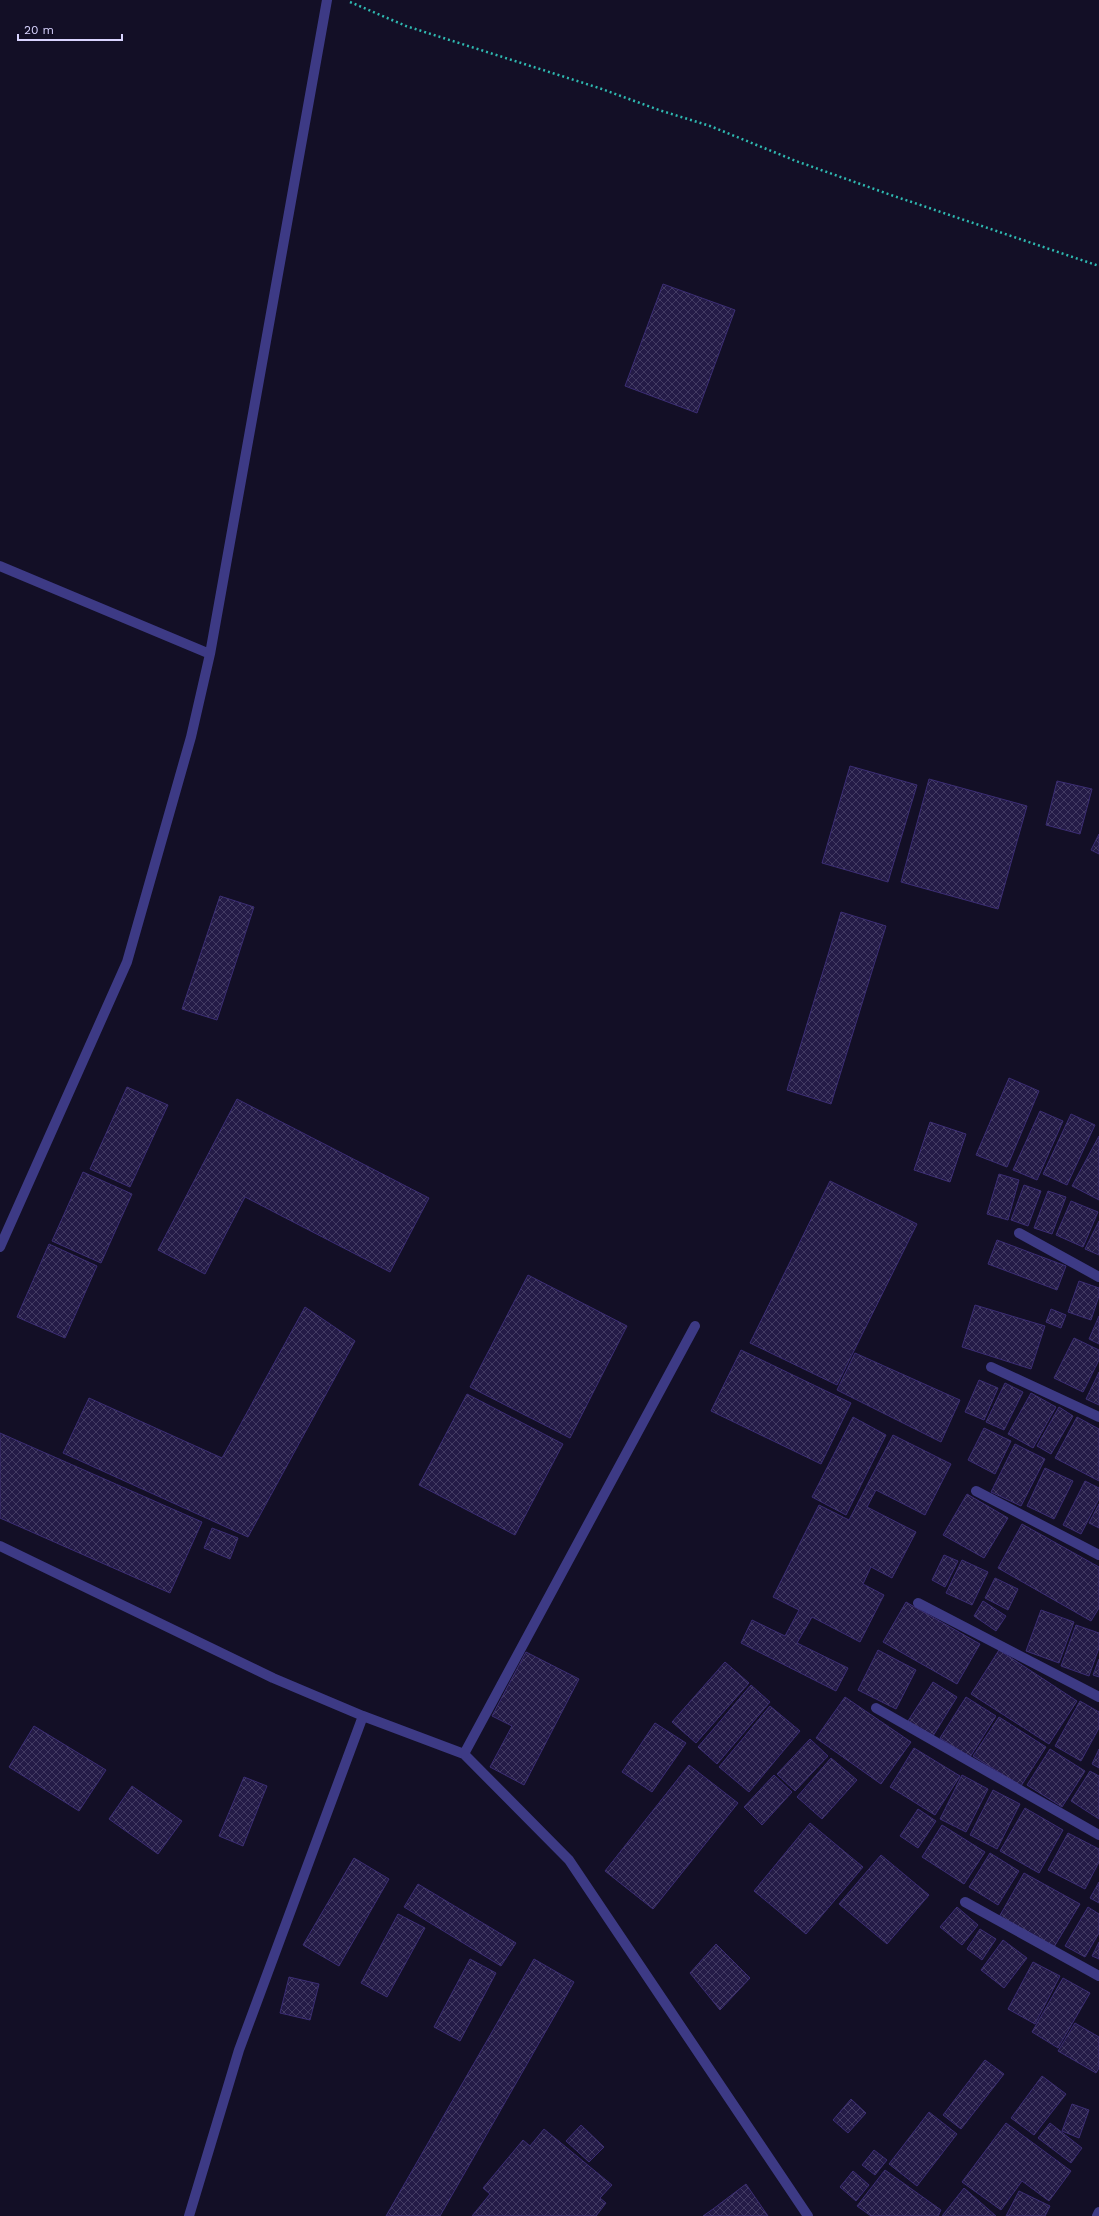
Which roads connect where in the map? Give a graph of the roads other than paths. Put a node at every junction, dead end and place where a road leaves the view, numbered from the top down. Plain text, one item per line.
1 (327, 0) edge
2 (0, 566) edge
3 (210, 654) junction
4 (1019, 1233) dead end
5 (0, 1247) edge
6 (1099, 1278) edge
7 (695, 1326) dead end
8 (991, 1367) dead end
9 (1099, 1417) edge
10 (976, 1491) dead end
11 (0, 1546) edge
12 (1099, 1555) edge
13 (918, 1603) dead end
14 (1099, 1697) edge
15 (876, 1708) dead end
16 (363, 1716) junction
17 (464, 1754) junction
18 (1099, 1835) edge
19 (965, 1902) dead end
20 (1099, 1976) edge
21 (1099, 2212) edge
22 (189, 2216) edge
23 (808, 2216) edge
24 (1097, 2216) edge

1 - 3 street
2 - 3 street
3 - 5 street
4 - 6 street
7 - 17 street
8 - 9 street
10 - 12 street
11 - 16 street
13 - 14 street
15 - 18 street
16 - 17 street
16 - 22 street
17 - 23 street
19 - 20 street
21 - 24 street

